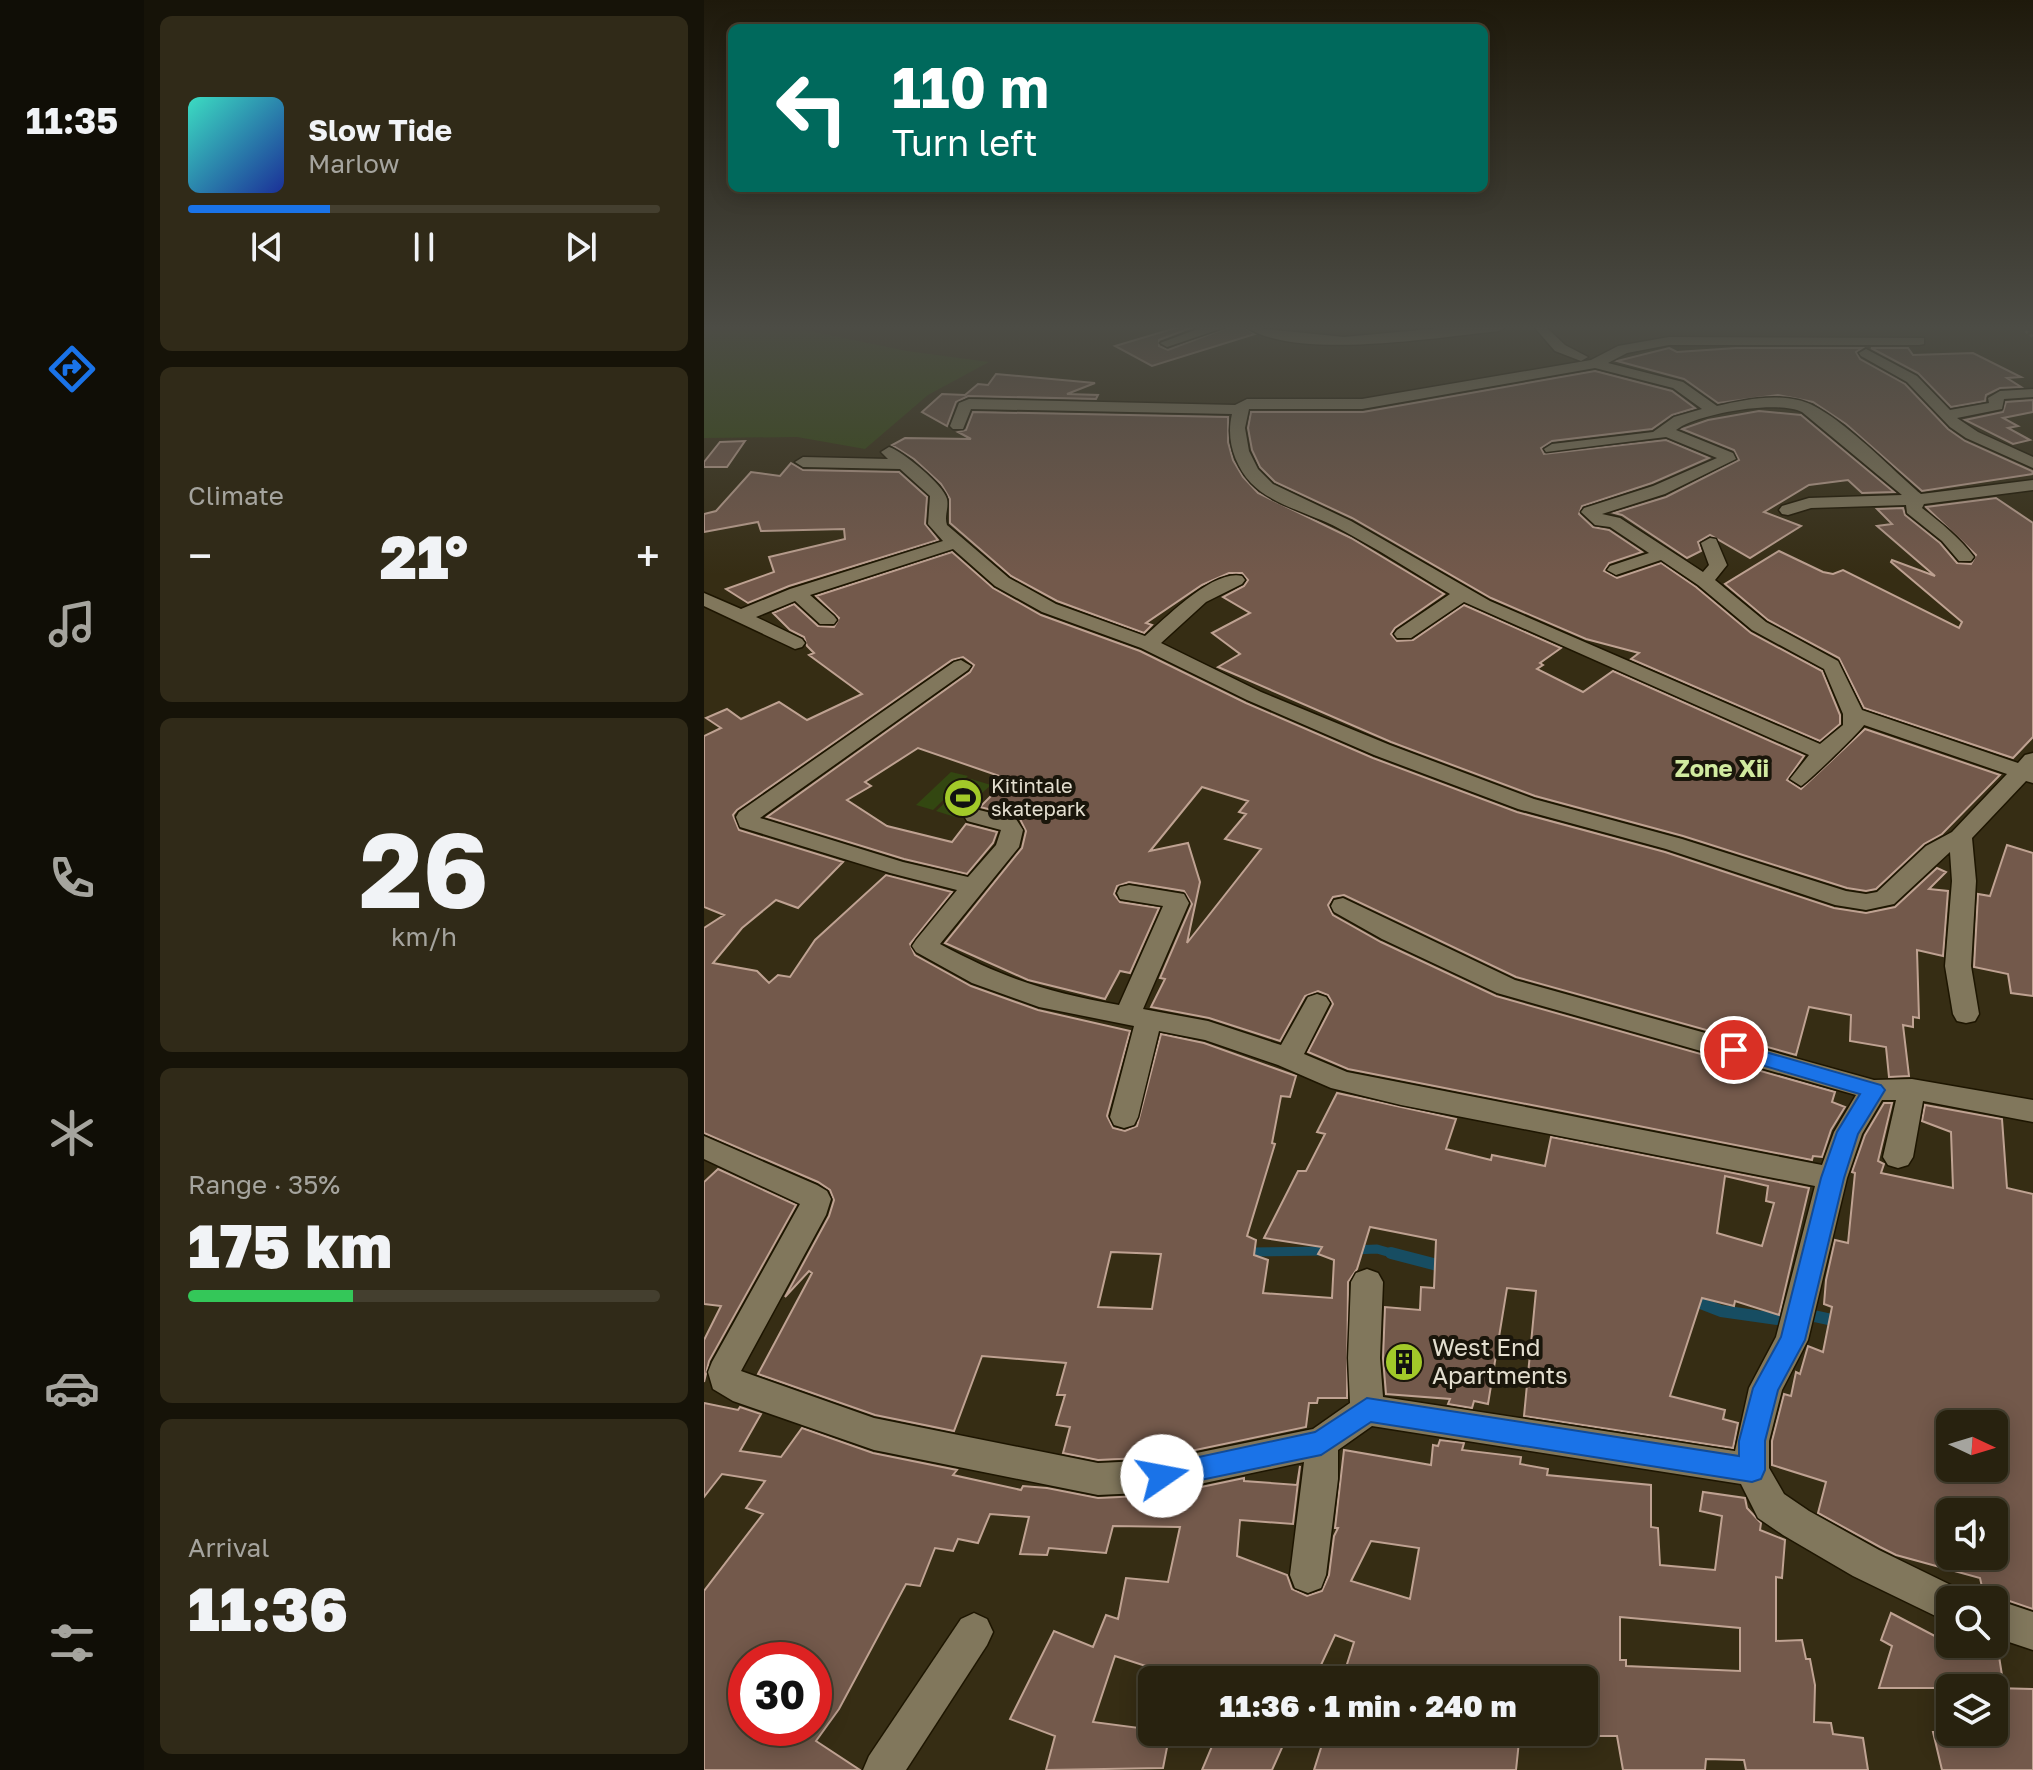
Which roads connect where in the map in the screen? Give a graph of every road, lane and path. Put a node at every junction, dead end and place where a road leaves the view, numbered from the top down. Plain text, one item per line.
1 (963, 410) edge
2 (1221, 410) edge
3 (1239, 410) joint
4 (1713, 410) edge
5 (1722, 410) edge
6 (1807, 410) edge
7 (1941, 410) edge
8 (1977, 410) edge
9 (1716, 412) junction
10 (1946, 415) junction
11 (958, 426) dead end
12 (1667, 432) junction
13 (1552, 449) dead end
14 (803, 462) dead end
15 (2033, 463) edge
16 (2033, 485) edge
17 (1917, 500) junction
18 (1788, 510) dead end
19 (954, 543) junction
20 (1710, 543) dead end
21 (1662, 554) junction
22 (1965, 557) dead end
23 (1616, 570) dead end
24 (1236, 580) dead end
25 (1705, 581) junction
26 (797, 593) junction
27 (1461, 595) junction
28 (704, 599) edge
29 (741, 616) junction
30 (827, 620) dead end
31 (1404, 634) dead end
32 (795, 643) dead end
33 (1148, 644) junction
34 (961, 666) dead end
35 (1853, 714) junction
36 (1822, 753) junction
37 (2030, 770) edge
38 (1801, 779) dead end
39 (975, 816) dead end
40 (1960, 837) junction
41 (973, 886) junction
42 (1129, 893) dead end
43 (1343, 906) dead end
44 (1317, 1003) dead end
45 (1966, 1014) dead end
46 (1138, 1017) junction
47 (1288, 1058) junction
48 (1912, 1089) junction
49 (1874, 1090) junction
50 (2033, 1111) edge
51 (1124, 1117) dead end
52 (704, 1147) edge
53 (1898, 1157) dead end
54 (1832, 1178) junction
55 (1367, 1282) dead end
56 (1367, 1410) junction
57 (1321, 1443) junction
58 (1752, 1470) junction
59 (1308, 1575) dead end
60 (1936, 1597) edge
61 (2008, 1623) edge
62 (2033, 1631) edge
63 (974, 1632) dead end
64 (883, 1770) edge

1 - 11 street
2 - 3 street
3 - 27 street
4 - 9 street
5 - 9 street
6 - 17 street
7 - 10 street
8 - 10 street
9 - 12 street
10 - 15 street
12 - 13 street
12 - 21 street
14 - 19 street
16 - 17 street
17 - 18 street
17 - 22 street
19 - 26 street
19 - 33 street
20 - 25 street
21 - 23 street
21 - 25 street
24 - 33 street
25 - 35 street
26 - 29 street
26 - 30 street
27 - 31 street
27 - 36 street
28 - 29 street
29 - 32 street
33 - 40 street
34 - 41 street
35 - 36 street
35 - 37 street
36 - 38 street
37 - 40 street
39 - 41 street
40 - 45 street
41 - 46 street
42 - 46 street
43 - 49 street
44 - 47 street
46 - 47 street
46 - 51 street
47 - 54 street
48 - 49 street
48 - 50 street
48 - 53 street
49 - 54 street
52 - 57 street
54 - 58 street
55 - 56 street
56 - 57 street
56 - 58 street
57 - 59 street
58 - 60 street
61 - 62 street
63 - 64 street

